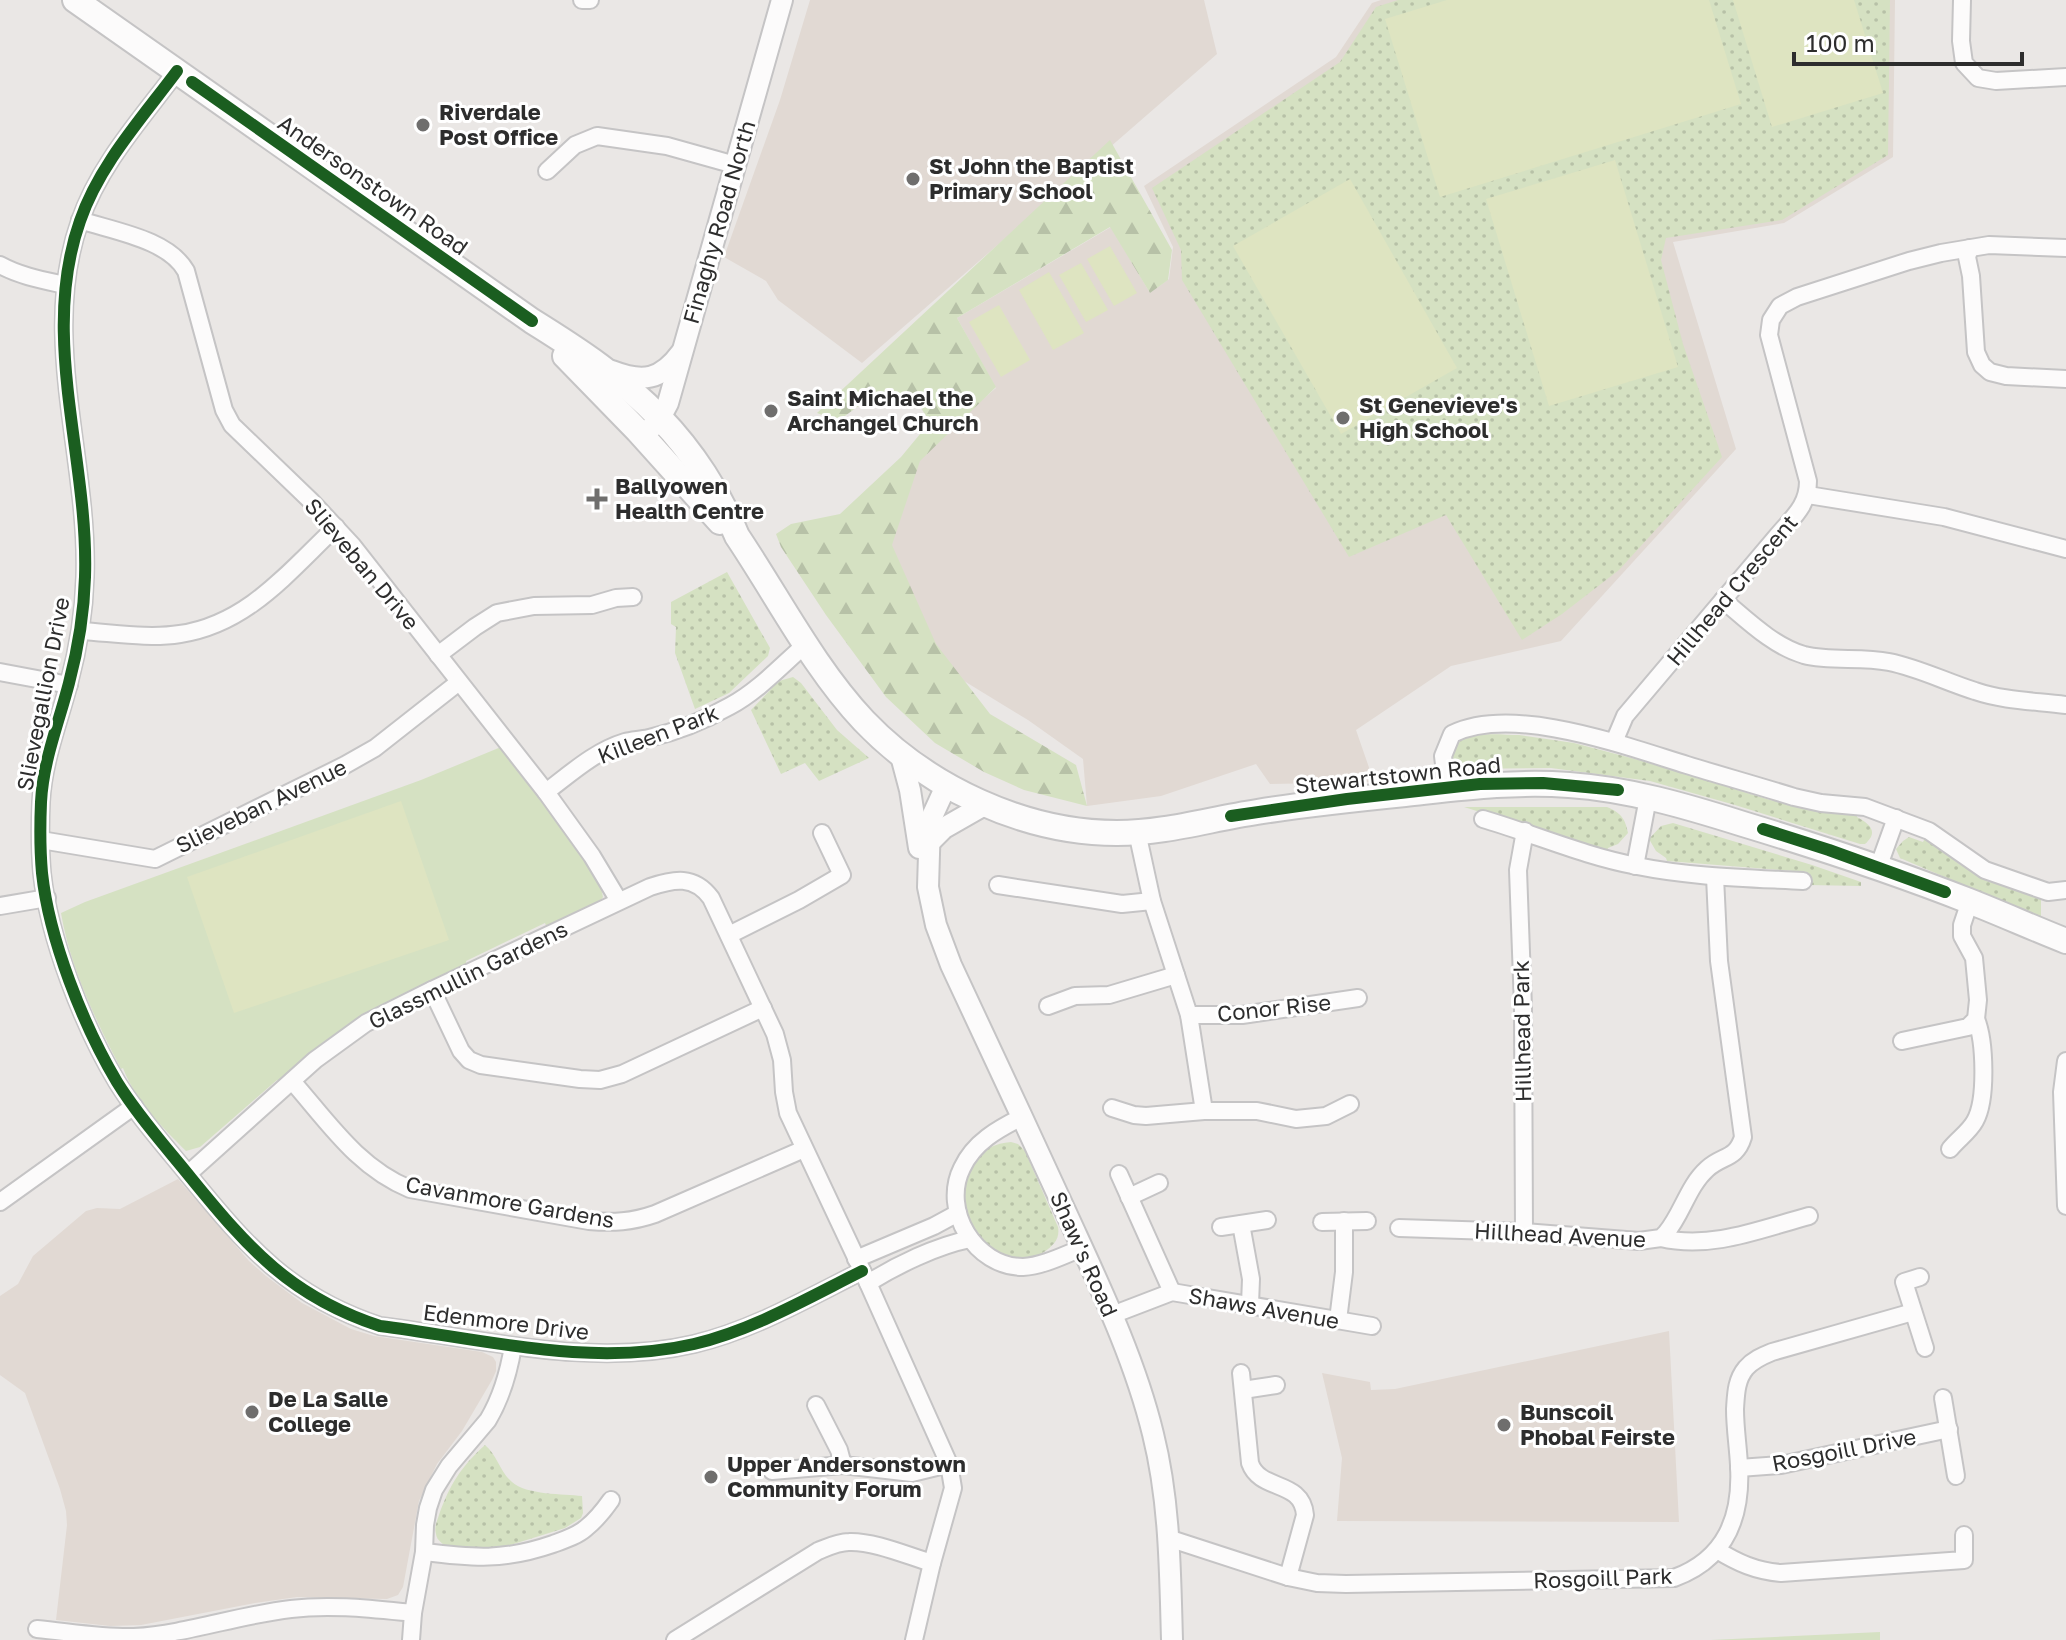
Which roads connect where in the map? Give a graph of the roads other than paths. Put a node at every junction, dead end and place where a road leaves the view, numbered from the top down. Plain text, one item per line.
1 (75, 0) edge
2 (582, 0) edge
3 (590, 0) edge
4 (782, 0) edge
5 (1962, 0) edge
6 (177, 71) junction
7 (2066, 77) edge
8 (735, 165) junction
9 (547, 171) dead end
10 (80, 220) junction
11 (1970, 248) junction
12 (2066, 248) edge
13 (2, 270) edge
14 (65, 285) junction
15 (532, 321) junction
16 (685, 348) junction
17 (597, 365) junction
18 (2066, 379) edge
19 (660, 418) junction
20 (643, 436) junction
21 (1808, 495) junction
22 (336, 527) junction
23 (737, 536) junction
24 (2066, 549) edge
25 (633, 597) dead end
26 (1723, 600) junction
27 (81, 631) junction
28 (806, 644) junction
29 (438, 655) junction
30 (0, 672) edge
31 (459, 682) junction
32 (69, 685) junction
33 (2066, 705) edge
34 (1614, 742) junction
35 (901, 756) junction
36 (946, 786) junction
37 (1447, 789) junction
38 (546, 792) junction
39 (1648, 798) junction
40 (986, 804) junction
41 (1896, 818) junction
42 (1483, 819) dead end
43 (1525, 831) junction
44 (1137, 832) junction
45 (822, 833) dead end
46 (41, 840) junction
47 (931, 841) junction
48 (1635, 866) junction
49 (1878, 868) junction
50 (1715, 877) junction
51 (1803, 881) dead end
52 (998, 885) dead end
53 (928, 887) junction
54 (2066, 890) edge
55 (47, 898) junction
56 (619, 901) junction
57 (1152, 901) junction
58 (1970, 901) junction
59 (0, 906) edge
60 (729, 935) junction
61 (2066, 941) edge
62 (1176, 975) junction
63 (432, 990) junction
64 (1358, 998) dead end
65 (1048, 1006) dead end
66 (763, 1008) junction
67 (1189, 1015) junction
68 (1976, 1019) junction
69 (1902, 1041) dead end
70 (2066, 1061) edge
71 (292, 1081) junction
72 (1350, 1104) dead end
73 (134, 1106) junction
74 (1112, 1108) dead end
75 (1204, 1111) junction
76 (1022, 1117) junction
77 (804, 1149) junction
78 (1950, 1149) dead end
79 (188, 1174) junction
80 (1119, 1174) dead end
81 (1159, 1183) dead end
82 (1129, 1197) junction
83 (0, 1202) edge
84 (2066, 1206) edge
85 (958, 1213) junction
86 (1809, 1216) dead end
87 (1267, 1220) dead end
88 (1344, 1221) junction
89 (1367, 1221) dead end
90 (1322, 1222) dead end
91 (1241, 1224) junction
92 (1221, 1227) dead end
93 (1399, 1228) dead end
94 (1524, 1232) junction
95 (1661, 1238) junction
96 (970, 1239) junction
97 (1082, 1248) junction
98 (862, 1271) junction
99 (1920, 1277) dead end
100 (1172, 1292) junction
101 (1250, 1304) junction
102 (1913, 1312) junction
103 (1112, 1315) junction
104 (1338, 1320) junction
105 (1372, 1326) dead end
106 (513, 1346) junction
107 (1925, 1348) dead end
108 (1276, 1385) dead end
109 (1943, 1398) dead end
110 (816, 1405) dead end
111 (1949, 1429) junction
112 (949, 1464) junction
113 (843, 1465) junction
114 (1739, 1468) junction
115 (772, 1471) dead end
116 (1956, 1476) dead end
117 (611, 1500) dead end
118 (1964, 1535) dead end
119 (1168, 1538) junction
120 (1717, 1550) junction
121 (424, 1552) junction
122 (932, 1563) junction
123 (1288, 1577) junction
124 (413, 1613) junction
125 (37, 1629) dead end
126 (411, 1640) edge
127 (675, 1640) edge
128 (914, 1640) edge
129 (1172, 1640) edge

1 - 6 main road, Andersonstown Road
2 - 3 street
4 - 8 street, Finaghy Road North
5 - 7 street
6 - 10 street, Slievegallion Drive
6 - 15 main road, Andersonstown Road
8 - 9 street
8 - 16 street, Finaghy Road North
10 - 14 street, Slievegallion Drive
10 - 22 street, Slieveban Drive
11 - 12 street
11 - 18 street
11 - 21 street
13 - 14 street
14 - 27 street, Slievegallion Drive
15 - 17 main road, Andersonstown Road
15 - 20 main road, Andersonstown Road
16 - 17 street
16 - 19 street, Finaghy Road North
17 - 19 main road, Andersonstown Road
19 - 20 street, Finaghy Road North
19 - 23 main road, Andersonstown Road
20 - 23 main road, Andersonstown Road
21 - 24 street, Hillhead Crescent
21 - 26 street, Hillhead Crescent
22 - 27 street
22 - 29 street, Slieveban Drive
23 - 28 main road, Andersonstown Road
25 - 29 street
26 - 33 street
26 - 34 street, Hillhead Crescent
27 - 32 street, Slievegallion Drive
28 - 35 main road, Andersonstown Road
28 - 38 street, Killeen Park
29 - 31 street, Slieveban Drive
30 - 32 street
31 - 38 street, Slieveban Drive
31 - 46 street, Slieveban Avenue
32 - 46 street, Slievegallion Drive
34 - 37 street
34 - 41 street
35 - 36 main road, Andersonstown Road
35 - 53 street, Shaw's Road
36 - 40 main road, Stewartstown Road
36 - 47 street, Shaw's Road
37 - 39 main road, Stewartstown Road
37 - 44 main road, Stewartstown Road
38 - 56 street, Slieveban Drive
39 - 48 street
39 - 49 main road, Stewartstown Road
40 - 44 main road, Stewartstown Road
40 - 47 street
41 - 49 street
41 - 54 street
42 - 43 street
43 - 48 street
43 - 94 street, Hillhead Park
44 - 57 street, Conor Rise
45 - 60 street
46 - 55 street, Slievegallion Drive
47 - 53 street, Shaw's Road
48 - 50 street
49 - 58 main road, Stewartstown Road
50 - 51 street
50 - 95 street, Hillhead Avenue
52 - 57 street
53 - 76 street, Shaw's Road
55 - 59 street
55 - 73 street, Slievegallion Drive
56 - 60 street, Glassmullin Gardens
56 - 63 street, Glassmullin Gardens
57 - 62 street, Conor Rise
58 - 61 main road, Stewartstown Road
58 - 68 street
60 - 66 street, Glassmullin Gardens
62 - 65 street
62 - 67 street, Conor Rise
63 - 66 street
63 - 71 street, Glassmullin Gardens
64 - 67 street, Conor Rise
66 - 77 street, Glassmullin Gardens
67 - 75 street, Conor Rise
68 - 69 street
68 - 78 street
70 - 84 street
71 - 77 street, Cavanmore Gardens
71 - 79 street, Glassmullin Gardens
72 - 75 street
73 - 79 street, Slievegallion Drive
73 - 83 street
74 - 75 street
76 - 85 street
76 - 97 street, Shaw's Road
77 - 98 street, Glassmullin Gardens
79 - 106 street, Edenmore Drive
80 - 82 street
81 - 82 street
82 - 100 street
85 - 96 street
85 - 98 street
86 - 95 street
87 - 91 street
88 - 89 street
88 - 90 street
88 - 104 street
91 - 92 street
91 - 101 street
93 - 94 street, Hillhead Avenue
94 - 95 street, Hillhead Avenue
96 - 97 street
96 - 98 street
97 - 103 street, Shaw's Road
98 - 106 street, Edenmore Drive
98 - 112 street, Glassmullin Gardens
99 - 102 street
100 - 101 street, Shaws Avenue
100 - 103 street, Shaws Avenue
101 - 104 street, Shaws Avenue
102 - 107 street
102 - 114 street, Rosgoill Park
103 - 119 street, Shaw's Road
104 - 105 street, Shaws Avenue
106 - 121 street
108 - 123 street
109 - 111 street
110 - 113 street
111 - 114 street, Rosgoill Drive
111 - 116 street
112 - 113 street
112 - 122 street
113 - 115 street
114 - 120 street, Rosgoill Park
117 - 121 street
118 - 120 street
119 - 123 street, Rosgoill Park
119 - 129 street, Shaw's Road
120 - 123 street, Rosgoill Park
121 - 124 street
122 - 127 street
122 - 128 street
124 - 125 street
124 - 126 street

